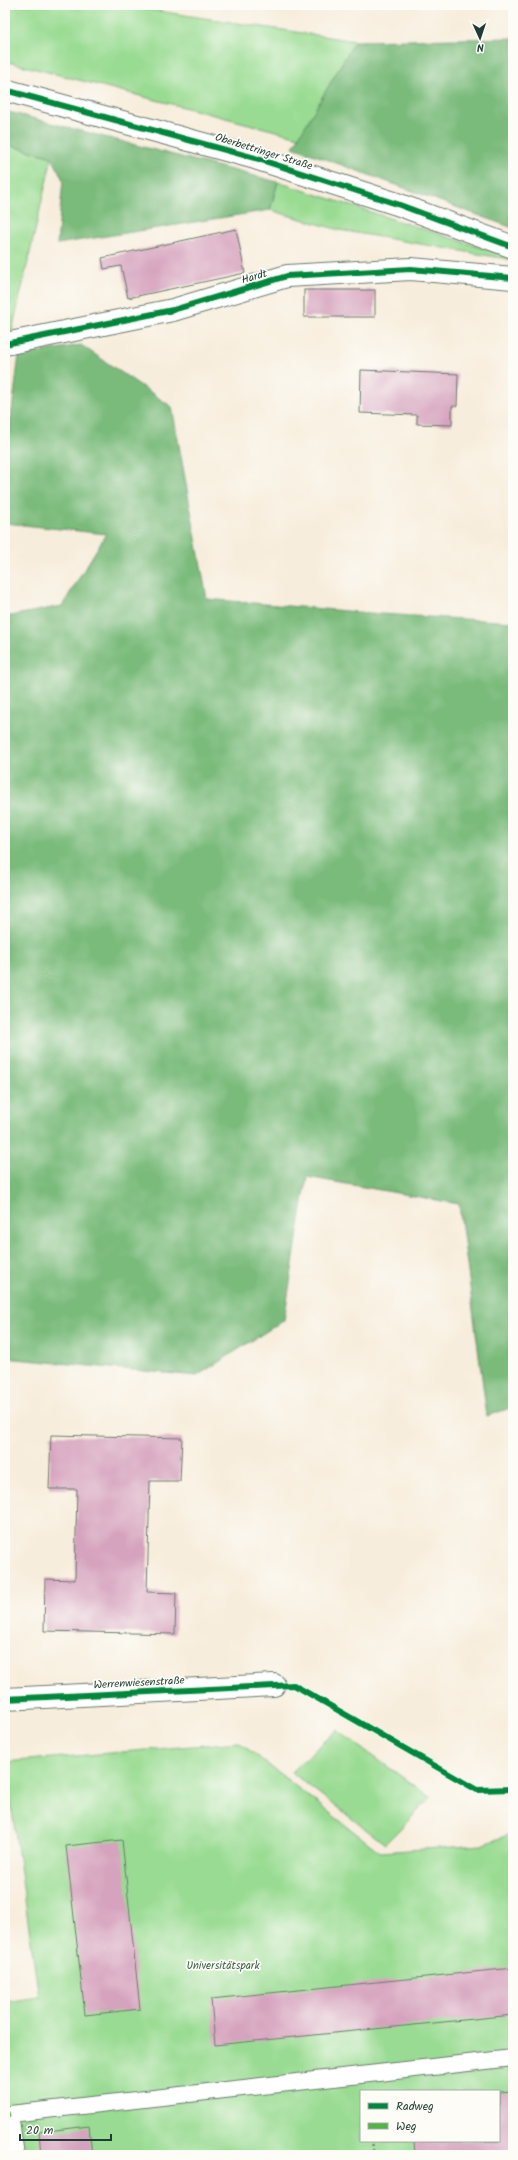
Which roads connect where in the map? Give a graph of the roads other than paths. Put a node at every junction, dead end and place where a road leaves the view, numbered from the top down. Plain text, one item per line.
1 (5, 90) edge
2 (513, 247) edge
3 (513, 278) edge
4 (5, 344) edge
5 (274, 1685) road end
6 (5, 1699) edge
7 (513, 2058) edge
8 (16, 2155) edge

1 - 2 street, Oberbettringer Straße
3 - 4 street, Hardt
5 - 6 street, Werrenwiesenstraße
7 - 8 lane

